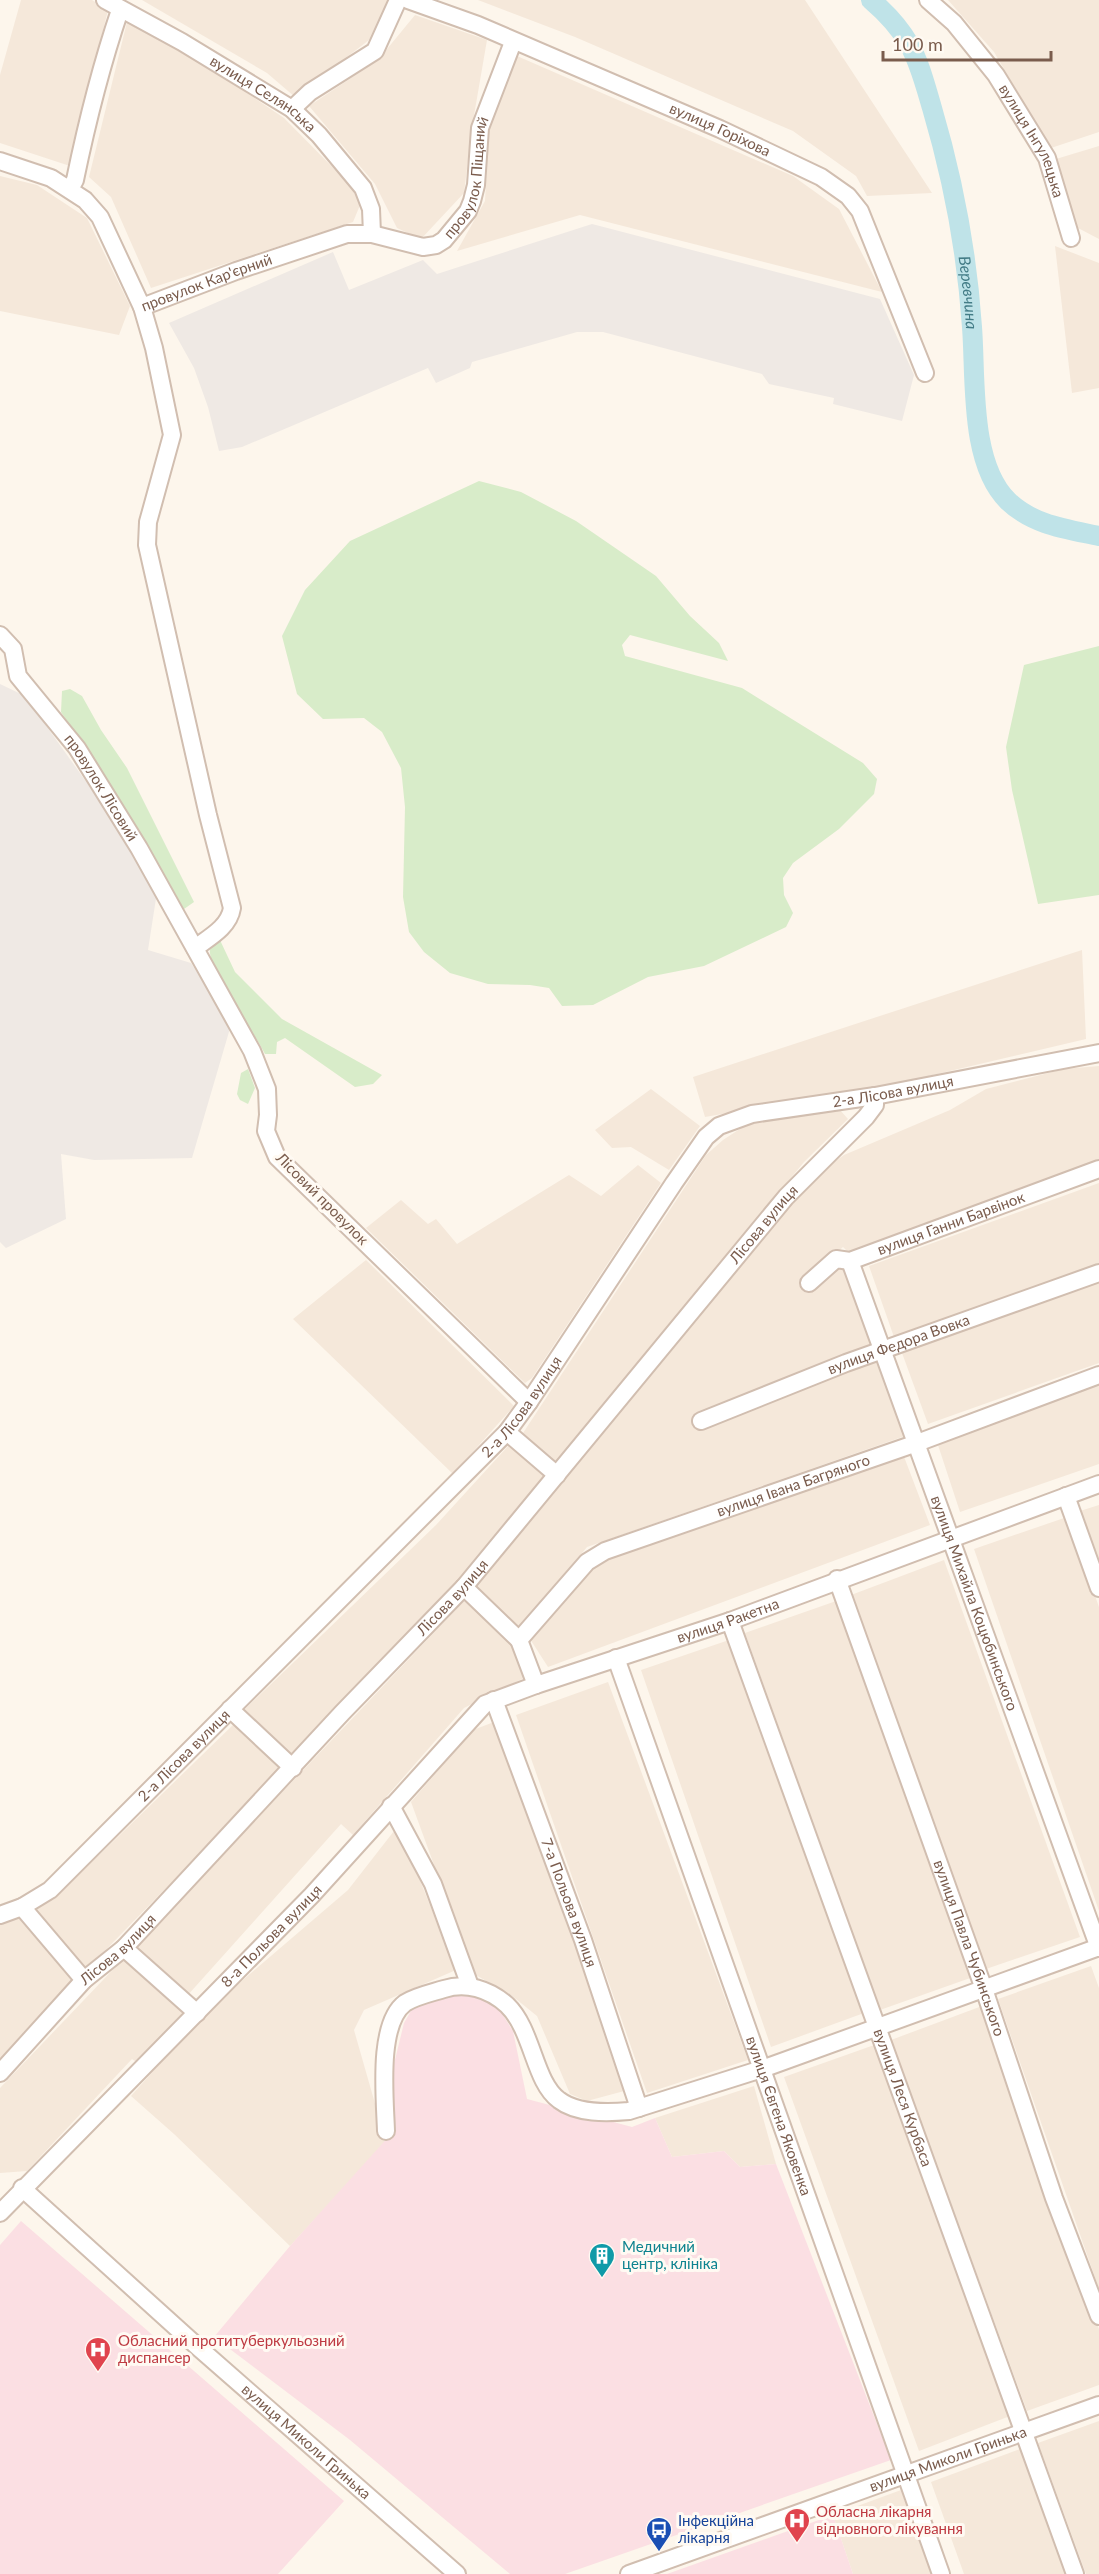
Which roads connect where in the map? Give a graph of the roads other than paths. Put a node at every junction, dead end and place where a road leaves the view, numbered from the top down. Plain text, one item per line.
1 (105, 0) edge
2 (398, 0) edge
3 (408, 0) edge
4 (928, 0) edge
5 (120, 10) junction
6 (513, 42) junction
7 (292, 110) junction
8 (0, 161) edge
9 (70, 189) junction
10 (372, 234) junction
11 (1071, 238) dead end
12 (142, 307) junction
13 (925, 373) dead end
14 (0, 634) edge
15 (195, 948) junction
16 (1099, 1053) edge
17 (875, 1096) junction
18 (1099, 1169) edge
19 (850, 1260) junction
20 (1099, 1273) edge
21 (809, 1283) dead end
22 (883, 1350) junction
23 (1099, 1375) edge
24 (529, 1402) junction
25 (701, 1421) dead end
26 (507, 1432) junction
27 (917, 1443) junction
28 (557, 1475) junction
29 (1099, 1484) edge
30 (1066, 1496) junction
31 (951, 1538) junction
32 (837, 1579) junction
33 (464, 1587) junction
34 (1099, 1588) edge
35 (730, 1621) junction
36 (519, 1640) junction
37 (616, 1658) junction
38 (536, 1685) junction
39 (494, 1700) junction
40 (230, 1709) junction
41 (293, 1768) junction
42 (391, 1806) junction
43 (22, 1907) junction
44 (0, 1915) edge
45 (1099, 1947) edge
46 (124, 1948) junction
47 (84, 1980) junction
48 (470, 1986) junction
49 (984, 1989) junction
50 (197, 2013) junction
51 (877, 2026) junction
52 (762, 2070) junction
53 (0, 2073) edge
54 (639, 2108) junction
55 (386, 2131) dead end
56 (22, 2188) junction
57 (3, 2202) edge
58 (1099, 2316) edge
59 (1099, 2405) edge
60 (1025, 2433) junction
61 (906, 2474) junction
62 (457, 2574) edge
63 (629, 2574) edge
64 (941, 2574) edge
65 (1075, 2574) edge

1 - 5 street, вулиця Селянська
2 - 7 street
3 - 6 street, вулиця Горіхова
4 - 11 street, вулиця Інгулецька
5 - 7 street, вулиця Селянська
5 - 9 street
6 - 10 street, провулок Піщаний
6 - 13 street, вулиця Горіхова
7 - 10 street, вулиця Селянська
8 - 9 street, провулок Кар'єрний
9 - 12 street, провулок Кар'єрний
10 - 12 street, провулок Кар'єрний
12 - 15 street
14 - 15 street, провулок Лісовий
15 - 24 street, Лісовий провулок
16 - 17 street, 2-а Лісова вулиця
17 - 24 street, 2-а Лісова вулиця
17 - 28 street, Лісова вулиця
18 - 19 street, вулиця Ганни Барвінок
19 - 21 street, вулиця Ганни Барвінок
19 - 22 street, вулиця Михайла Коцюбинського
20 - 22 street, вулиця Федора Вовка
22 - 25 street, вулиця Федора Вовка
22 - 27 street, вулиця Михайла Коцюбинського
23 - 27 street, вулиця Івана Багряного
24 - 26 street, 2-а Лісова вулиця
26 - 28 street
26 - 40 street, 2-а Лісова вулиця
27 - 31 street, вулиця Михайла Коцюбинського
27 - 36 street, вулиця Івана Багряного
28 - 33 street, Лісова вулиця
29 - 30 street, вулиця Ракетна
30 - 31 street, вулиця Ракетна
30 - 34 street
31 - 32 street, вулиця Ракетна
31 - 45 street, вулиця Михайла Коцюбинського
32 - 35 street, вулиця Ракетна
32 - 49 street, вулиця Павла Чубинського
33 - 36 street
33 - 41 street, Лісова вулиця
35 - 37 street, вулиця Ракетна
35 - 51 street, вулиця Леся Курбаса
36 - 38 street
37 - 38 street, вулиця Ракетна
37 - 52 street, вулиця Євгена Яковенка
38 - 39 street, вулиця Ракетна
39 - 42 street, вулиця Ракетна
39 - 54 street, 7-а Польова вулиця
40 - 41 street
40 - 43 street, 2-а Лісова вулиця
41 - 46 street, Лісова вулиця
42 - 48 street
42 - 50 street, 8-а Польова вулиця
43 - 44 street, 2-а Лісова вулиця
43 - 47 street
45 - 49 street
46 - 47 street, Лісова вулиця
46 - 50 street
47 - 53 street, Лісова вулиця
48 - 54 street
48 - 55 street
49 - 51 street
49 - 58 street, вулиця Павла Чубинського
50 - 56 street, 8-а Польова вулиця
51 - 52 street
51 - 60 street, вулиця Леся Курбаса
52 - 54 street
52 - 61 street, вулиця Євгена Яковенка
56 - 57 street, 8-а Польова вулиця
56 - 62 street, вулиця Миколи Гринька
59 - 60 street, вулиця Миколи Гринька
60 - 61 street, вулиця Миколи Гринька
60 - 65 street, вулиця Леся Курбаса
61 - 63 street, вулиця Миколи Гринька
61 - 64 street, вулиця Євгена Яковенка

